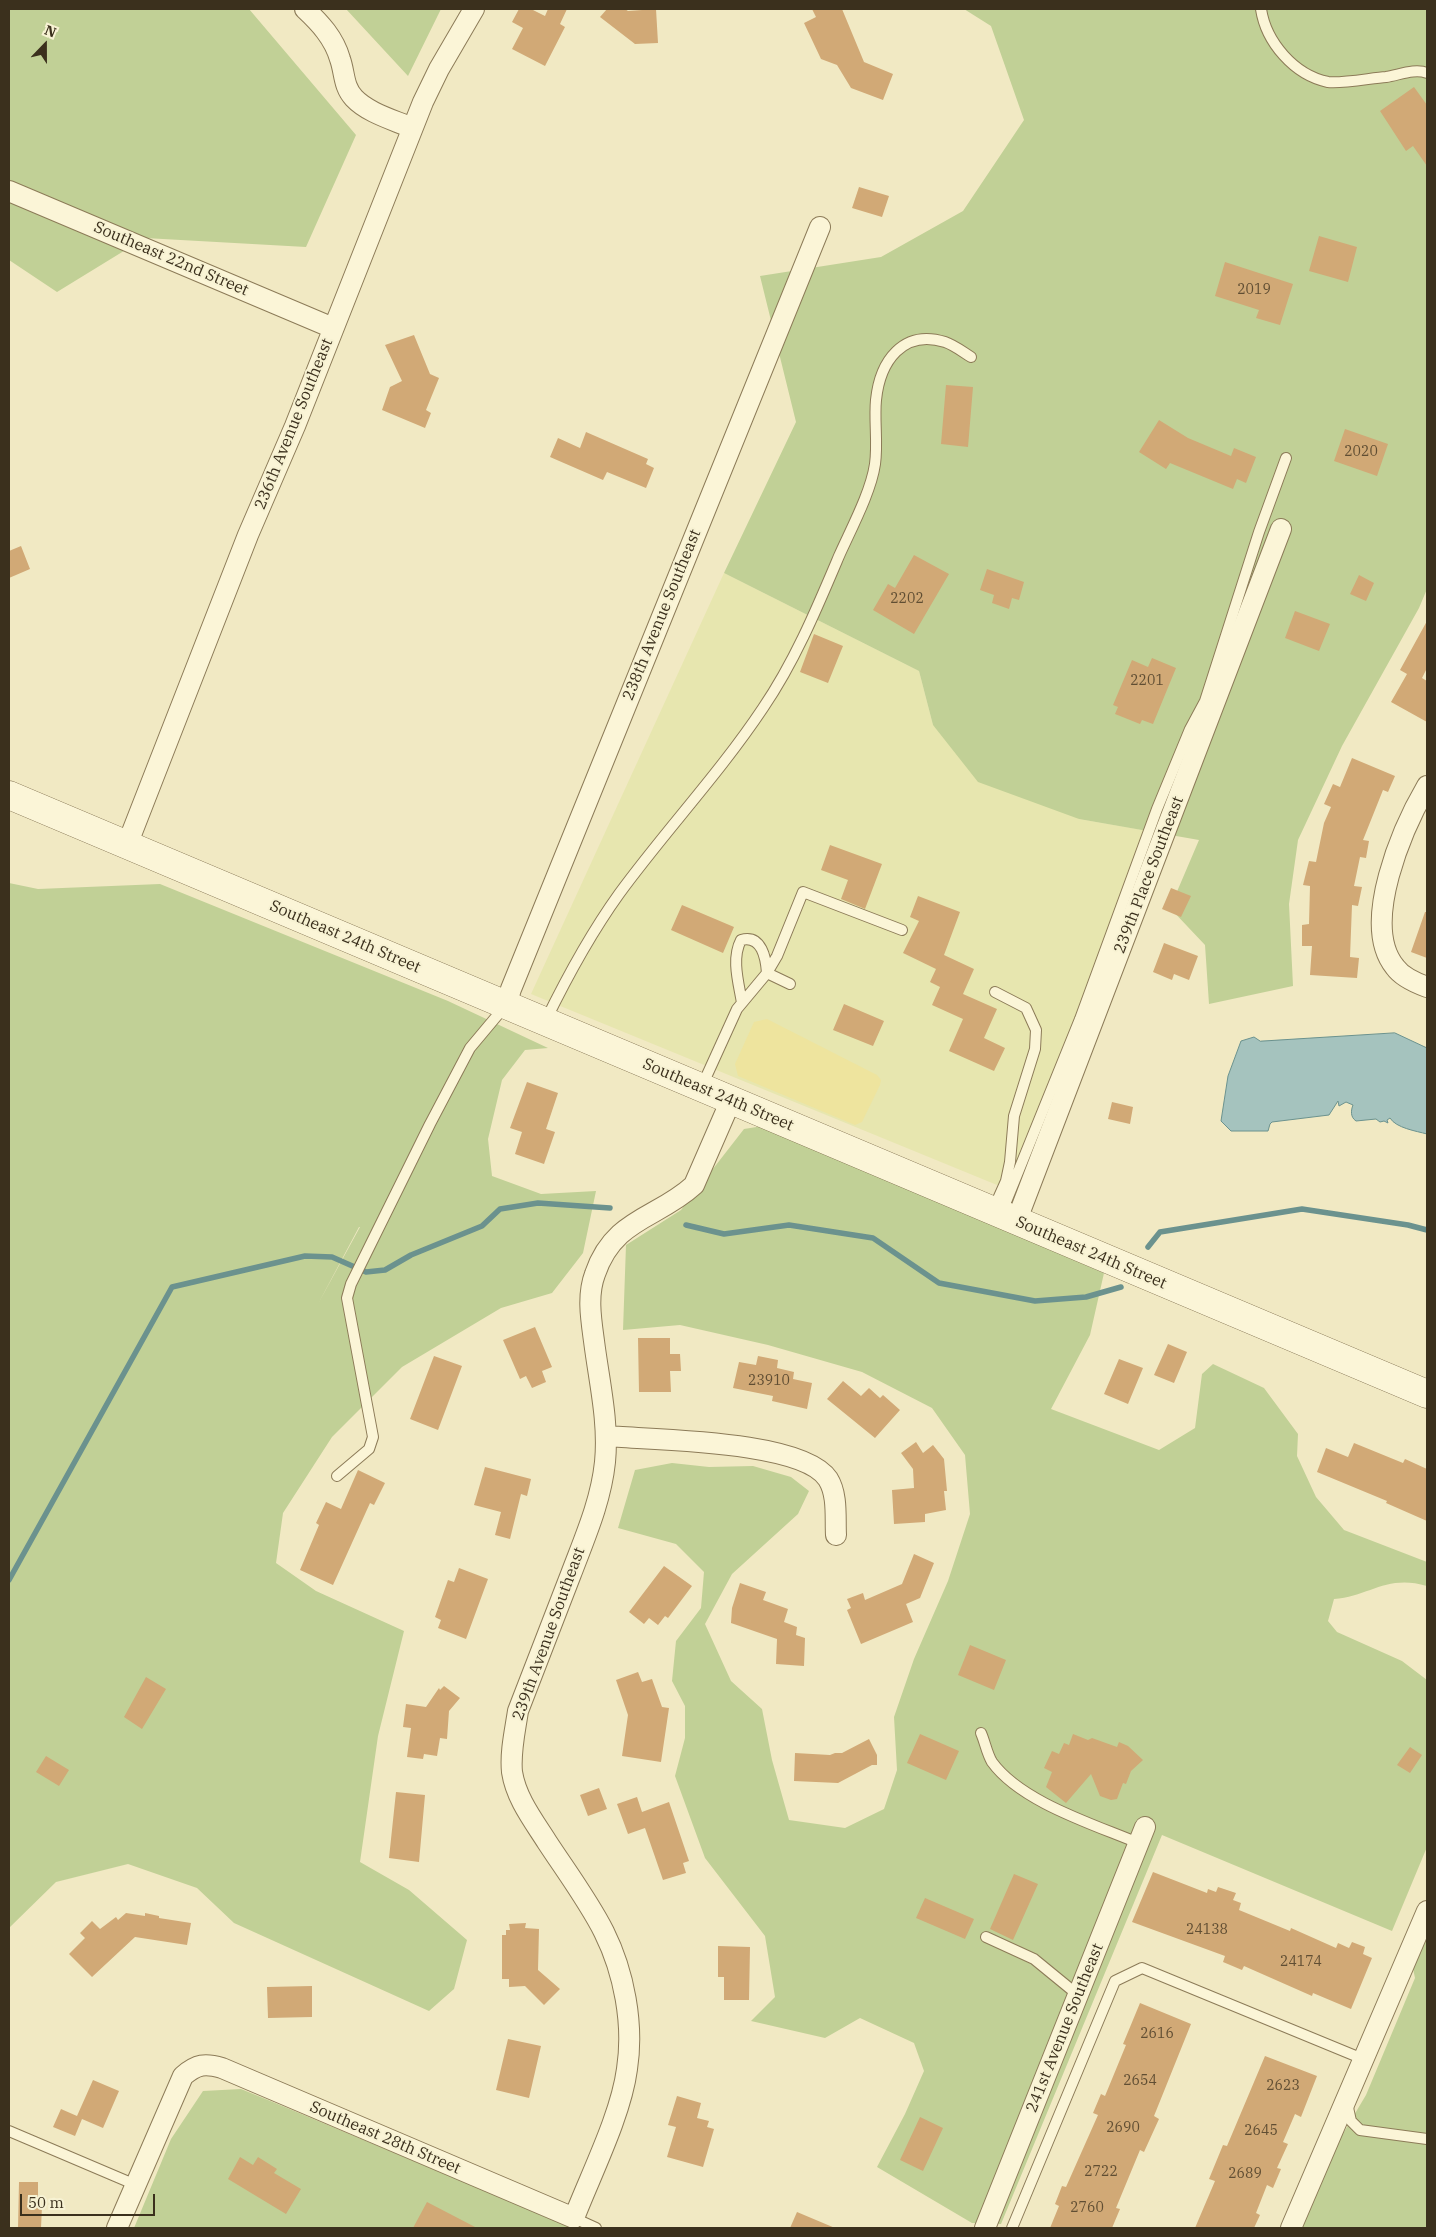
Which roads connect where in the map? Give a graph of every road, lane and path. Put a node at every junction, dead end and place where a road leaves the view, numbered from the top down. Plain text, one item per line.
1 (305, 9) edge
2 (474, 9) edge
3 (1261, 9) edge
4 (1427, 72) edge
5 (412, 128) junction
6 (9, 191) edge
7 (820, 226) dead end
8 (333, 328) junction
9 (971, 357) dead end
10 (1286, 458) dead end
11 (1282, 529) dead end
12 (1426, 789) edge
13 (9, 795) edge
14 (127, 845) junction
15 (902, 930) dead end
16 (767, 973) junction
17 (790, 984) dead end
18 (1427, 987) edge
19 (995, 992) dead end
20 (742, 1003) junction
21 (506, 1004) junction
22 (546, 1021) junction
23 (701, 1087) junction
24 (731, 1100) junction
25 (1003, 1216) junction
26 (1427, 1394) edge
27 (606, 1436) junction
28 (337, 1476) dead end
29 (836, 1535) dead end
30 (981, 1733) dead end
31 (1141, 1835) joint
32 (1427, 1911) edge
33 (986, 1937) dead end
34 (1078, 1995) junction
35 (1363, 2060) junction
36 (1347, 2100) junction
37 (9, 2131) edge
38 (1427, 2139) edge
39 (136, 2185) junction
40 (574, 2218) junction
41 (117, 2228) edge
42 (596, 2228) edge
43 (985, 2228) edge
44 (1012, 2228) edge
45 (1291, 2228) edge

1 - 5 street
2 - 5 street, 236th Avenue Southeast
3 - 4 lane
5 - 8 street, 236th Avenue Southeast
6 - 8 street, Southeast 22nd Street
7 - 21 street, 238th Avenue Southeast
8 - 14 street, 236th Avenue Southeast
9 - 22 lane
10 - 25 lane
11 - 25 street, 239th Place Southeast
12 - 18 street
13 - 14 street, Southeast 24th Street
14 - 21 street, Southeast 24th Street
15 - 16 lane
16 - 17 lane
16 - 20 lane
16 - 20 lane
19 - 25 lane
20 - 23 lane
21 - 22 street, Southeast 24th Street
21 - 28 lane
22 - 23 street, Southeast 24th Street
23 - 24 street, Southeast 24th Street
24 - 25 street, Southeast 24th Street
24 - 27 street, 239th Avenue Southeast
25 - 26 street, Southeast 24th Street
27 - 29 street
27 - 40 street, 239th Avenue Southeast
30 - 31 lane
31 - 34 street, 241st Avenue Southeast
32 - 35 street
33 - 34 lane
34 - 43 street, 241st Avenue Southeast
35 - 36 street
35 - 44 lane
36 - 38 lane
36 - 45 street
37 - 39 lane
39 - 40 street, Southeast 28th Street
39 - 41 street
40 - 42 lane

